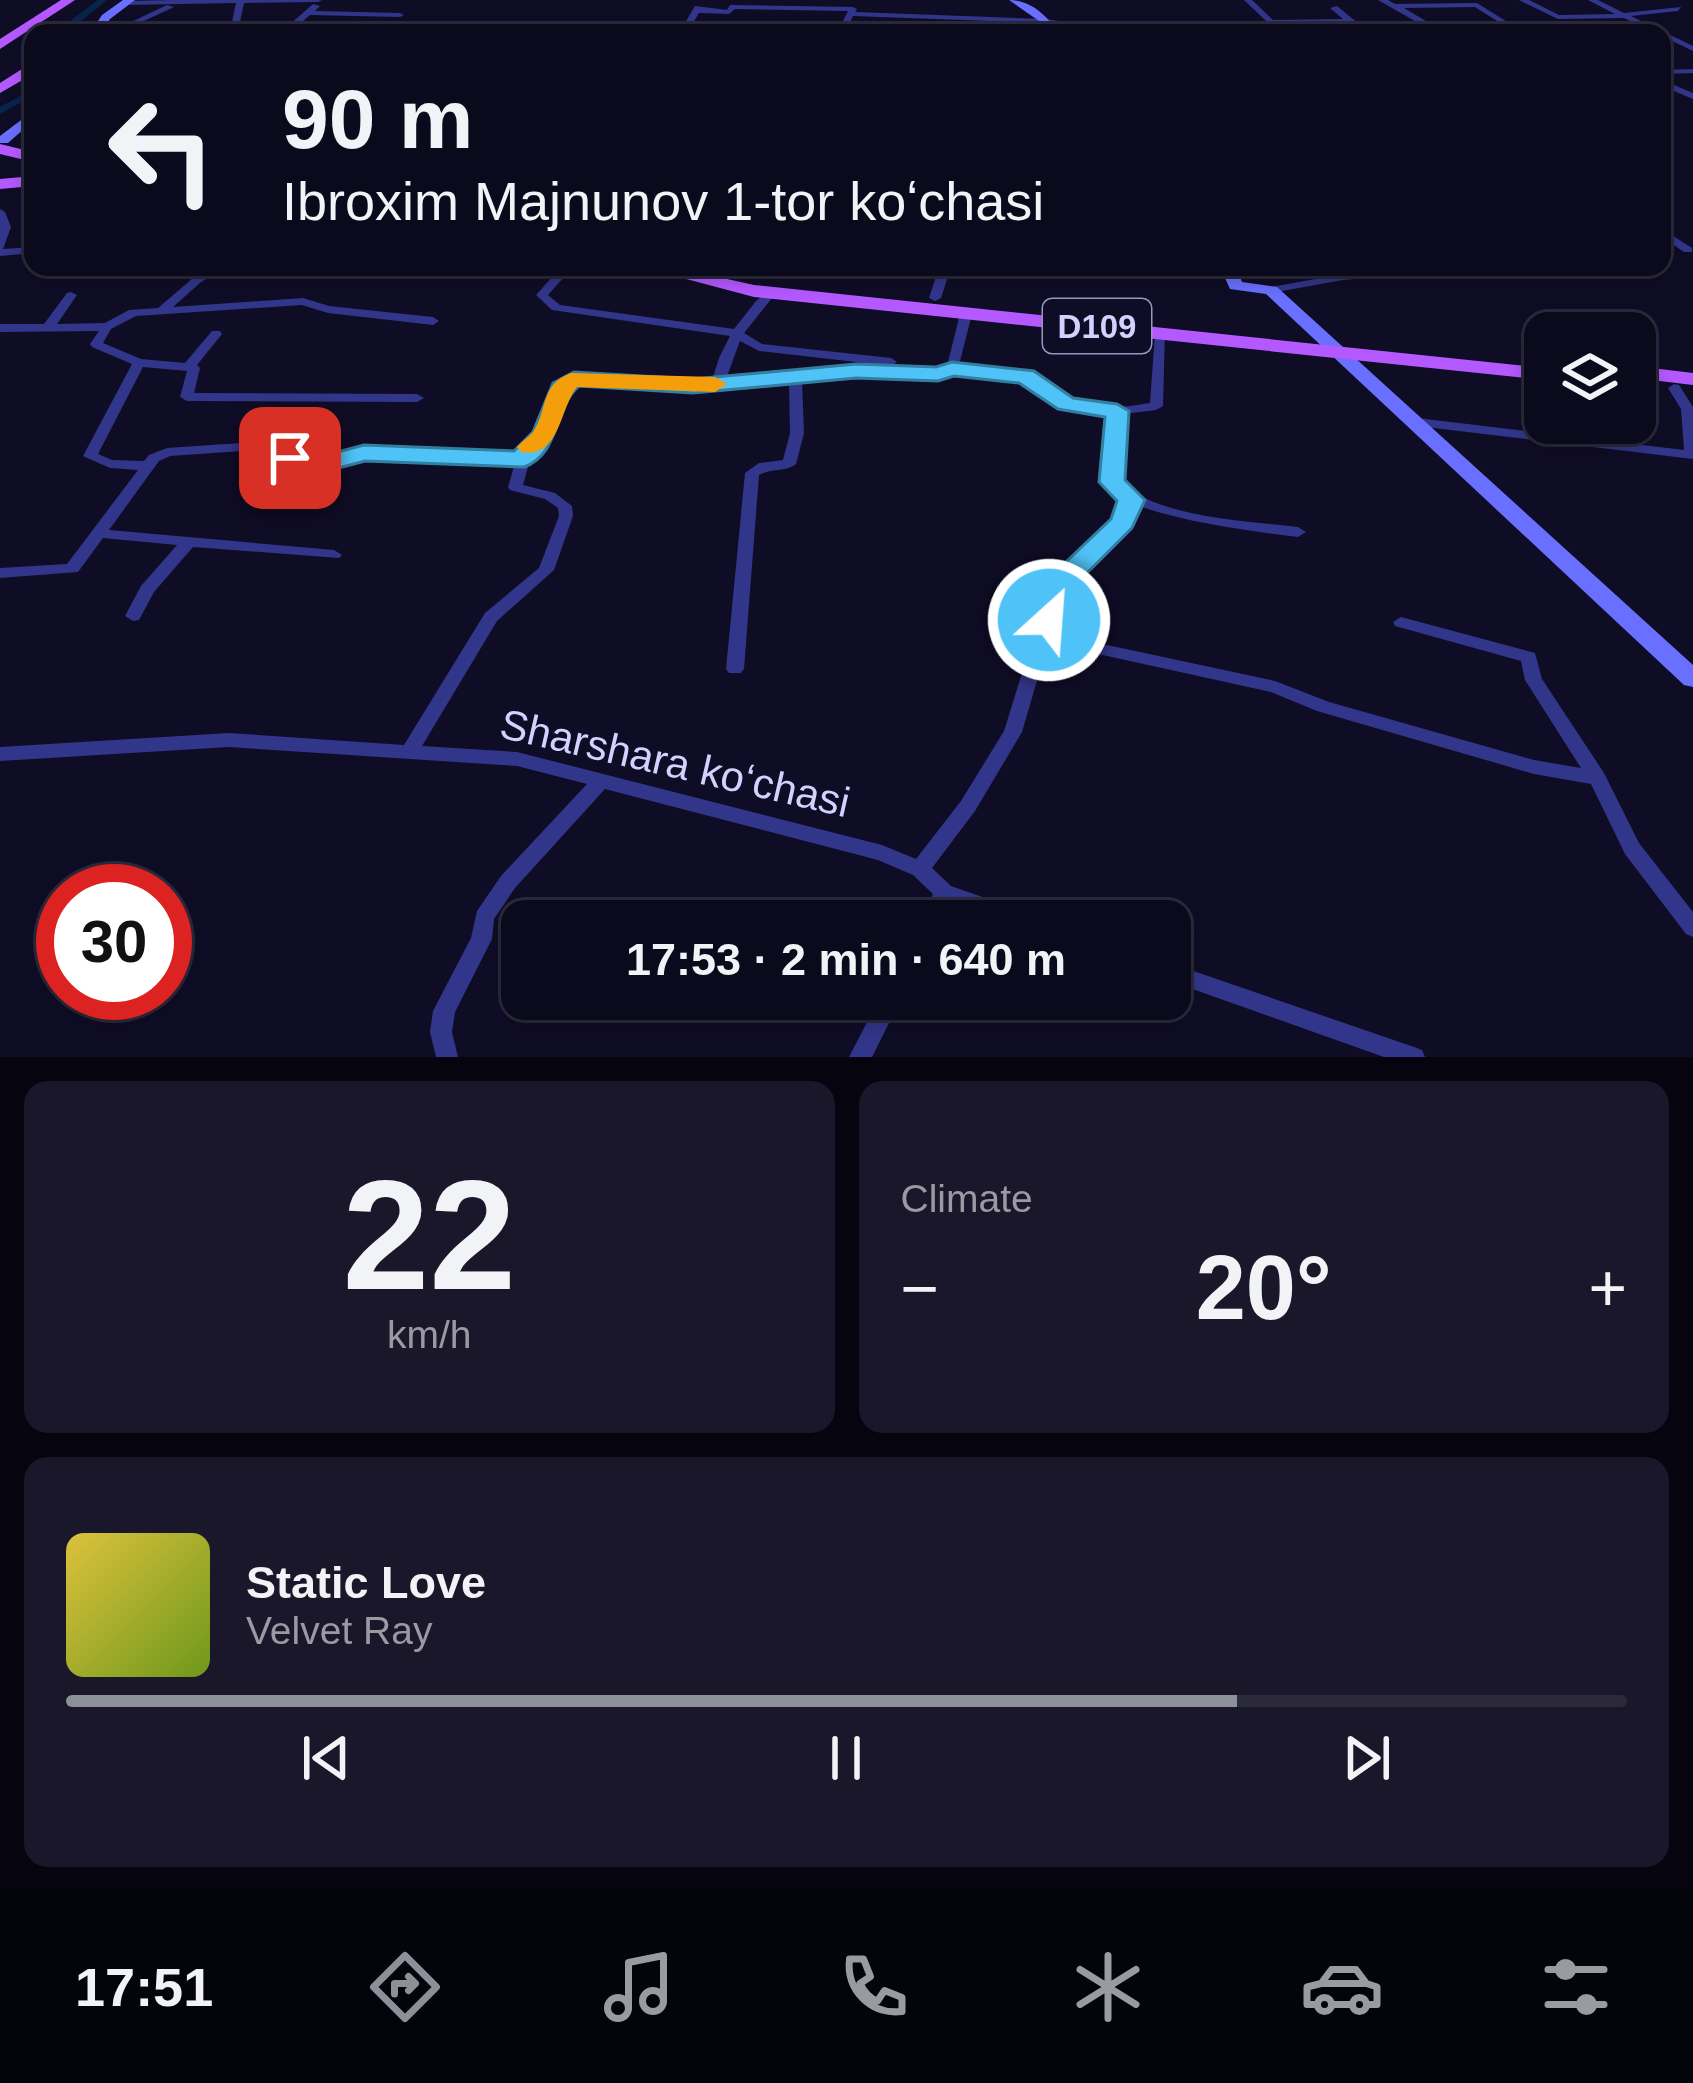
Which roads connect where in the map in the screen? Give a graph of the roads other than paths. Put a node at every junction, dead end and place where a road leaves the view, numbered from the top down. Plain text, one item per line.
1 (69, 0) edge
2 (1014, 0) edge
3 (1248, 0) edge
4 (1382, 0) edge
5 (1522, 0) edge
6 (1592, 0) edge
7 (127, 2) edge
8 (318, 2) edge
9 (240, 3) edge
10 (735, 3) edge
11 (178, 4) junction
12 (52, 6) edge
13 (1394, 6) junction
14 (1334, 8) dead end
15 (1678, 9) dead end
16 (309, 13) junction
17 (852, 14) junction
18 (400, 15) dead end
19 (1626, 15) junction
20 (1350, 20) junction
21 (1046, 21) junction
22 (1272, 22) joint
23 (25, 24) edge
24 (104, 24) edge
25 (132, 24) edge
26 (295, 24) edge
27 (689, 24) edge
28 (847, 24) edge
29 (1048, 24) edge
30 (1067, 24) edge
31 (1355, 24) edge
32 (1426, 24) edge
33 (1507, 24) edge
34 (1644, 24) edge
35 (0, 27) edge
36 (7, 64) dead end
37 (0, 80) edge
38 (24, 123) edge
39 (1, 143) edge
40 (0, 212) edge
41 (0, 250) edge
42 (204, 276) edge
43 (558, 276) edge
44 (693, 276) edge
45 (771, 276) edge
46 (942, 276) edge
47 (1232, 276) edge
48 (1361, 276) edge
49 (1271, 290) junction
50 (770, 292) junction
51 (71, 295) dead end
52 (935, 298) junction
53 (161, 311) junction
54 (966, 314) junction
55 (433, 321) dead end
56 (49, 326) junction
57 (107, 327) junction
58 (0, 328) edge
59 (736, 333) junction
60 (1161, 333) junction
61 (216, 334) dead end
62 (1334, 346) junction
63 (1524, 361) edge
64 (139, 363) junction
65 (190, 366) junction
66 (952, 369) junction
67 (1524, 371) edge
68 (795, 378) junction
69 (1656, 378) edge
70 (718, 384) junction
71 (1656, 385) edge
72 (1686, 386) edge
73 (417, 398) dead end
74 (1117, 411) junction
75 (1417, 422) junction
76 (1692, 455) edge
77 (524, 459) junction
78 (150, 466) junction
79 (1131, 500) junction
80 (1298, 532) dead end
81 (98, 533) junction
82 (190, 540) junction
83 (334, 555) dead end
84 (0, 573) edge
85 (134, 616) dead end
86 (1401, 622) dead end
87 (1046, 637) junction
88 (735, 669) dead end
89 (1693, 679) edge
90 (409, 752) junction
91 (0, 754) edge
92 (1597, 778) junction
93 (601, 782) junction
94 (920, 869) junction
95 (944, 892) junction
96 (940, 900) edge
97 (967, 900) edge
98 (1693, 928) edge
99 (1191, 979) edge
100 (879, 1020) edge
101 (447, 1057) edge
102 (860, 1057) edge
103 (1414, 1057) edge

1 - 12 main road
2 - 21 street
3 - 22 street
4 - 13 street
5 - 19 street
6 - 19 street
7 - 11 street
7 - 24 street
8 - 9 street
8 - 16 street
9 - 11 street
10 - 17 street
10 - 27 street
11 - 25 street
12 - 23 main road
12 - 35 main road
13 - 32 street
13 - 33 street
14 - 20 street
15 - 19 street
16 - 18 street
16 - 26 street
17 - 21 street
17 - 28 street
19 - 34 street
20 - 22 street
20 - 31 street
21 - 29 street
21 - 30 street
36 - 37 main road
38 - 39 street
40 - 41 street
42 - 53 street
43 - 59 street
44 - 50 main road, D109
45 - 52 main road, D109
46 - 52 street
47 - 49 street
48 - 49 street
49 - 62 street
50 - 54 main road, D109
50 - 59 street
51 - 56 street
52 - 62 main road, D109
53 - 55 street
53 - 57 street
54 - 60 main road, D109
54 - 66 street
56 - 57 street
56 - 58 street
57 - 64 street
59 - 66 street
59 - 70 street
60 - 62 main road, D109
60 - 74 street
61 - 65 street
62 - 63 main road, D109
62 - 67 main road, D109
62 - 75 street
64 - 65 street
64 - 78 street
65 - 73 street
66 - 68 street
66 - 74 street
68 - 70 street
68 - 88 street
69 - 72 main road
70 - 77 street
71 - 72 main road
72 - 76 street
74 - 79 street
75 - 76 street
75 - 89 street
77 - 78 street
77 - 90 street
78 - 81 street
79 - 80 street
79 - 87 street
81 - 82 street
81 - 84 street
82 - 83 street
82 - 85 street
86 - 92 street
87 - 92 street
87 - 94 street
90 - 91 street, Sharshara koʻchasi
90 - 93 street, Sharshara koʻchasi
92 - 98 street
93 - 94 street, Sharshara koʻchasi
93 - 101 street
94 - 95 street, Sharshara koʻchasi
95 - 96 street
95 - 97 street, Sharshara koʻchasi
99 - 103 street
100 - 102 street

